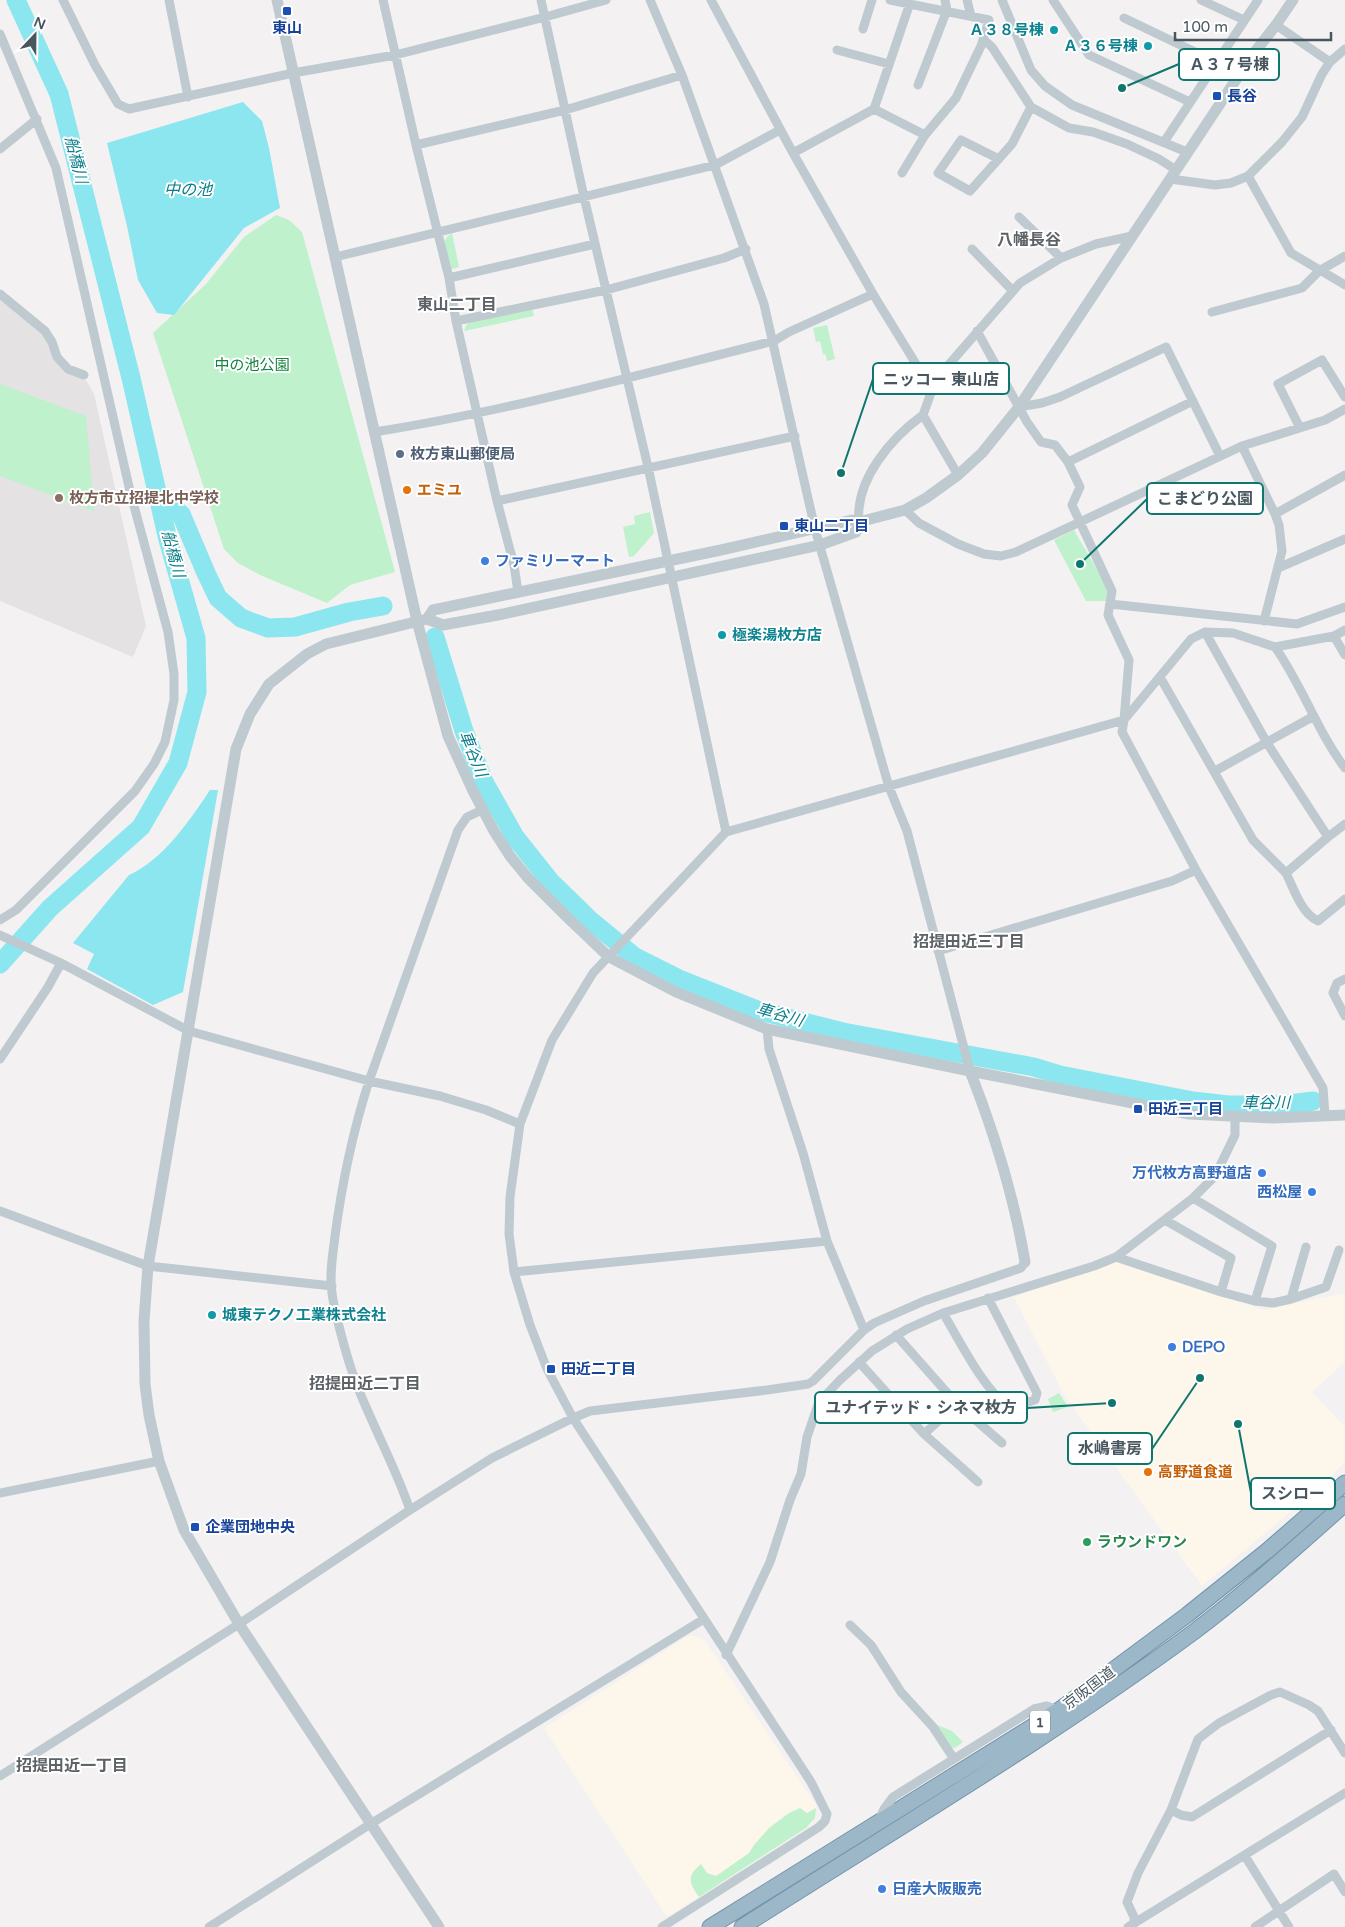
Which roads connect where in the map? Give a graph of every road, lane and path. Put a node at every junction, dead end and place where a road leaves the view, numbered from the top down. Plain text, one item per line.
1 (63, 0) edge
2 (169, 0) edge
3 (277, 0) edge
4 (383, 0) edge
5 (541, 0) edge
6 (606, 0) edge
7 (650, 0) edge
8 (710, 0) edge
9 (872, 0) edge
10 (890, 0) edge
11 (945, 0) edge
12 (967, 0) edge
13 (1002, 0) edge
14 (1053, 0) edge
15 (1201, 0) edge
16 (1258, 0) edge
17 (1293, 0) edge
18 (910, 3) junction
19 (948, 10) junction
20 (971, 16) junction
21 (544, 18) junction
22 (1124, 18) dead end
23 (1244, 20) junction
24 (1276, 25) junction
25 (863, 29) dead end
26 (0, 34) edge
27 (983, 39) junction
28 (1345, 49) edge
29 (838, 50) dead end
30 (396, 55) junction
31 (1216, 62) junction
32 (1330, 62) junction
33 (889, 64) junction
34 (294, 74) junction
35 (682, 75) junction
36 (918, 85) dead end
37 (188, 97) junction
38 (1190, 102) junction
39 (1031, 107) junction
40 (874, 109) junction
41 (565, 110) junction
42 (37, 119) junction
43 (780, 130) junction
44 (926, 135) junction
45 (1164, 142) junction
46 (416, 145) junction
47 (0, 149) edge
48 (1187, 152) junction
49 (793, 153) junction
50 (999, 160) junction
51 (714, 165) junction
52 (902, 173) dead end
53 (1173, 175) junction
54 (1248, 176) junction
55 (584, 197) junction
56 (1020, 217) dead end
57 (438, 232) junction
58 (1132, 236) junction
59 (595, 244) junction
60 (746, 249) junction
61 (972, 249) dead end
62 (1345, 256) edge
63 (335, 257) junction
64 (1061, 258) junction
65 (1319, 271) junction
66 (449, 278) junction
67 (1345, 285) edge
68 (606, 290) junction
69 (1013, 291) junction
70 (0, 294) edge
71 (874, 294) junction
72 (1212, 312) dead end
73 (456, 321) junction
74 (977, 331) junction
75 (774, 342) junction
76 (84, 375) dead end
77 (628, 379) junction
78 (932, 390) junction
79 (1345, 397) edge
80 (1193, 401) junction
81 (1019, 407) junction
82 (1345, 409) edge
83 (476, 412) junction
84 (923, 415) junction
85 (1300, 428) junction
86 (374, 432) junction
87 (796, 436) junction
88 (1242, 446) junction
89 (1220, 456) junction
90 (1068, 462) junction
91 (648, 467) junction
92 (1345, 475) edge
93 (958, 476) junction
94 (496, 501) junction
95 (905, 510) junction
96 (1275, 514) junction
97 (859, 522) junction
98 (1079, 523) junction
99 (816, 529) junction
100 (1345, 539) edge
101 (820, 544) junction
102 (667, 561) junction
103 (1278, 568) junction
104 (670, 577) junction
105 (518, 592) junction
106 (1110, 604) junction
107 (1345, 607) edge
108 (422, 620) junction
109 (1264, 621) junction
110 (1345, 630) edge
111 (1205, 632) junction
112 (1334, 636) junction
113 (1275, 647) junction
114 (1345, 654) edge
115 (1160, 676) junction
116 (1314, 716) junction
117 (1124, 720) junction
118 (1266, 743) junction
119 (1345, 768) edge
120 (1215, 771) junction
121 (889, 787) junction
122 (482, 810) junction
123 (1345, 824) edge
124 (726, 832) junction
125 (1328, 837) junction
126 (1196, 870) junction
127 (1286, 873) junction
128 (1345, 899) edge
129 (0, 920) edge
130 (0, 935) edge
131 (938, 951) junction
132 (613, 952) junction
133 (61, 963) junction
134 (1345, 979) edge
135 (1345, 1016) edge
136 (767, 1029) junction
137 (188, 1031) junction
138 (0, 1059) edge
139 (968, 1066) junction
140 (369, 1081) junction
141 (1345, 1114) edge
142 (1325, 1115) junction
143 (1235, 1116) junction
144 (520, 1124) junction
145 (1193, 1198) junction
146 (0, 1211) edge
147 (1165, 1220) junction
148 (827, 1241) junction
149 (1306, 1247) dead end
150 (1338, 1250) dead end
151 (1116, 1257) junction
152 (1025, 1262) joint
153 (148, 1266) junction
154 (514, 1272) junction
155 (332, 1286) junction
156 (1221, 1292) junction
157 (988, 1298) junction
158 (1291, 1299) junction
159 (1256, 1301) junction
160 (942, 1313) junction
161 (864, 1330) junction
162 (896, 1335) junction
163 (859, 1362) junction
164 (958, 1404) junction
165 (573, 1418) junction
166 (924, 1434) junction
167 (1002, 1443) dead end
168 (159, 1461) junction
169 (978, 1482) dead end
170 (1345, 1483) edge
171 (0, 1493) edge
172 (1345, 1504) edge
173 (410, 1510) junction
174 (704, 1619) junction
175 (239, 1624) junction
176 (850, 1625) dead end
177 (726, 1655) junction
178 (1059, 1710) junction
179 (1331, 1730) junction
180 (1345, 1753) edge
181 (954, 1759) junction
182 (0, 1776) edge
183 (1345, 1793) edge
184 (1171, 1810) junction
185 (879, 1822) junction
186 (372, 1823) junction
187 (1244, 1856) junction
188 (1345, 1892) edge
189 (1279, 1912) junction
190 (1131, 1925) edge
191 (210, 1927) edge
192 (439, 1927) edge
193 (662, 1927) edge
194 (710, 1927) edge
195 (742, 1927) edge
196 (1256, 1927) edge
197 (1289, 1927) edge

1 - 37 street
2 - 37 street
3 - 34 street
4 - 30 street
5 - 21 street
6 - 21 street
7 - 35 street
8 - 43 street
9 - 25 street
10 - 18 street
11 - 19 street
12 - 20 street
13 - 45 street
14 - 38 street
15 - 23 street
16 - 23 street
17 - 24 street
18 - 19 street
18 - 33 street
19 - 20 street
19 - 36 street
20 - 27 street
21 - 30 street
21 - 41 street
22 - 31 street
23 - 31 street
24 - 32 street
24 - 48 street
26 - 42 street
27 - 39 street
27 - 44 street
28 - 32 street
29 - 33 street
30 - 34 street
30 - 46 street
31 - 38 street
32 - 54 street
33 - 40 street
34 - 37 street
34 - 63 street
35 - 41 street
35 - 51 street
38 - 45 street
39 - 50 street
39 - 53 street
40 - 44 street
40 - 49 street
41 - 46 street
41 - 55 street
42 - 47 street
42 - 129 street
43 - 49 street
43 - 51 street
44 - 52 street
45 - 48 street
46 - 57 street
48 - 53 street
49 - 71 street
50 - 50 street
51 - 55 street
51 - 60 street
53 - 54 street
53 - 58 street
54 - 65 street
55 - 57 street
55 - 59 street
56 - 64 street
57 - 63 street
57 - 66 street
58 - 64 street
58 - 81 street
59 - 66 street
59 - 68 street
60 - 68 street
60 - 75 street
61 - 69 street
62 - 65 street
63 - 86 street
64 - 69 street
65 - 67 street
65 - 72 street
66 - 73 street
68 - 73 street
68 - 77 street
69 - 74 street
70 - 76 street
71 - 75 street
71 - 78 street
73 - 83 street
74 - 78 street
74 - 81 street
75 - 77 street
75 - 87 street
77 - 83 street
77 - 91 street
78 - 84 street
79 - 85 street
80 - 81 street
80 - 89 street
80 - 90 street
81 - 90 street
81 - 93 street
82 - 85 street
83 - 86 street
83 - 94 street
84 - 93 street
84 - 97 street
85 - 88 street
86 - 108 street
87 - 91 street
87 - 99 street
88 - 89 street
88 - 96 street
89 - 98 street
90 - 98 street
91 - 94 street
91 - 102 street
92 - 96 street
93 - 95 street
94 - 105 street
95 - 97 street
95 - 98 street
96 - 103 street
97 - 99 street
97 - 101 street
98 - 106 street
99 - 101 street
99 - 102 street
100 - 103 street
101 - 104 street
101 - 121 street
102 - 104 street
102 - 105 street
103 - 109 street
104 - 108 street
104 - 124 street
105 - 108 street
106 - 109 street
106 - 117 street
107 - 109 street
108 - 122 street
108 - 137 street
110 - 112 street
111 - 113 street
111 - 115 street
111 - 118 street
112 - 113 street
112 - 114 street
113 - 116 street
115 - 117 street
115 - 120 street
116 - 118 street
116 - 119 street
117 - 121 street
117 - 126 street
118 - 120 street
118 - 125 street
120 - 127 street
121 - 124 street
121 - 131 street
122 - 132 street
122 - 140 street
123 - 125 street
124 - 132 street
125 - 127 street
126 - 131 street
126 - 142 street
127 - 128 street
130 - 133 street
131 - 139 street
132 - 136 street
132 - 144 street
133 - 137 street
133 - 138 street
134 - 135 street
136 - 139 street
136 - 148 street
137 - 140 street
137 - 153 street
139 - 143 street
139 - 152 street
140 - 144 street
140 - 155 street
141 - 142 street
142 - 143 street
143 - 145 street
144 - 154 street
145 - 147 street
145 - 159 street
146 - 153 street
147 - 151 street
147 - 156 street
148 - 154 street
148 - 161 street
149 - 158 street
150 - 158 street
151 - 156 street
151 - 157 street
152 - 161 street
153 - 155 street
153 - 168 street
154 - 165 street
155 - 173 street
156 - 159 street
157 - 160 street
157 - 160 street
158 - 159 street
160 - 162 street
161 - 165 street
162 - 163 street
162 - 164 street
163 - 166 street
163 - 177 street
164 - 166 street
164 - 167 street
165 - 173 street
165 - 174 street
166 - 169 street
168 - 171 street
168 - 175 street
170 - 178 highway, 京阪国道 / 1
172 - 195 highway, 京阪国道 / 1
173 - 175 street
174 - 177 street
174 - 186 street
175 - 182 street
175 - 186 street
176 - 181 street
177 - 193 street
178 - 181 street
178 - 185 highway, 京阪国道 / 1
179 - 180 street
179 - 184 street
179 - 184 street
181 - 185 street
183 - 187 street
184 - 190 street
185 - 194 highway, 京阪国道 / 1
186 - 191 street
186 - 192 street
187 - 189 street
187 - 190 street
188 - 189 street
189 - 196 street
189 - 197 street

